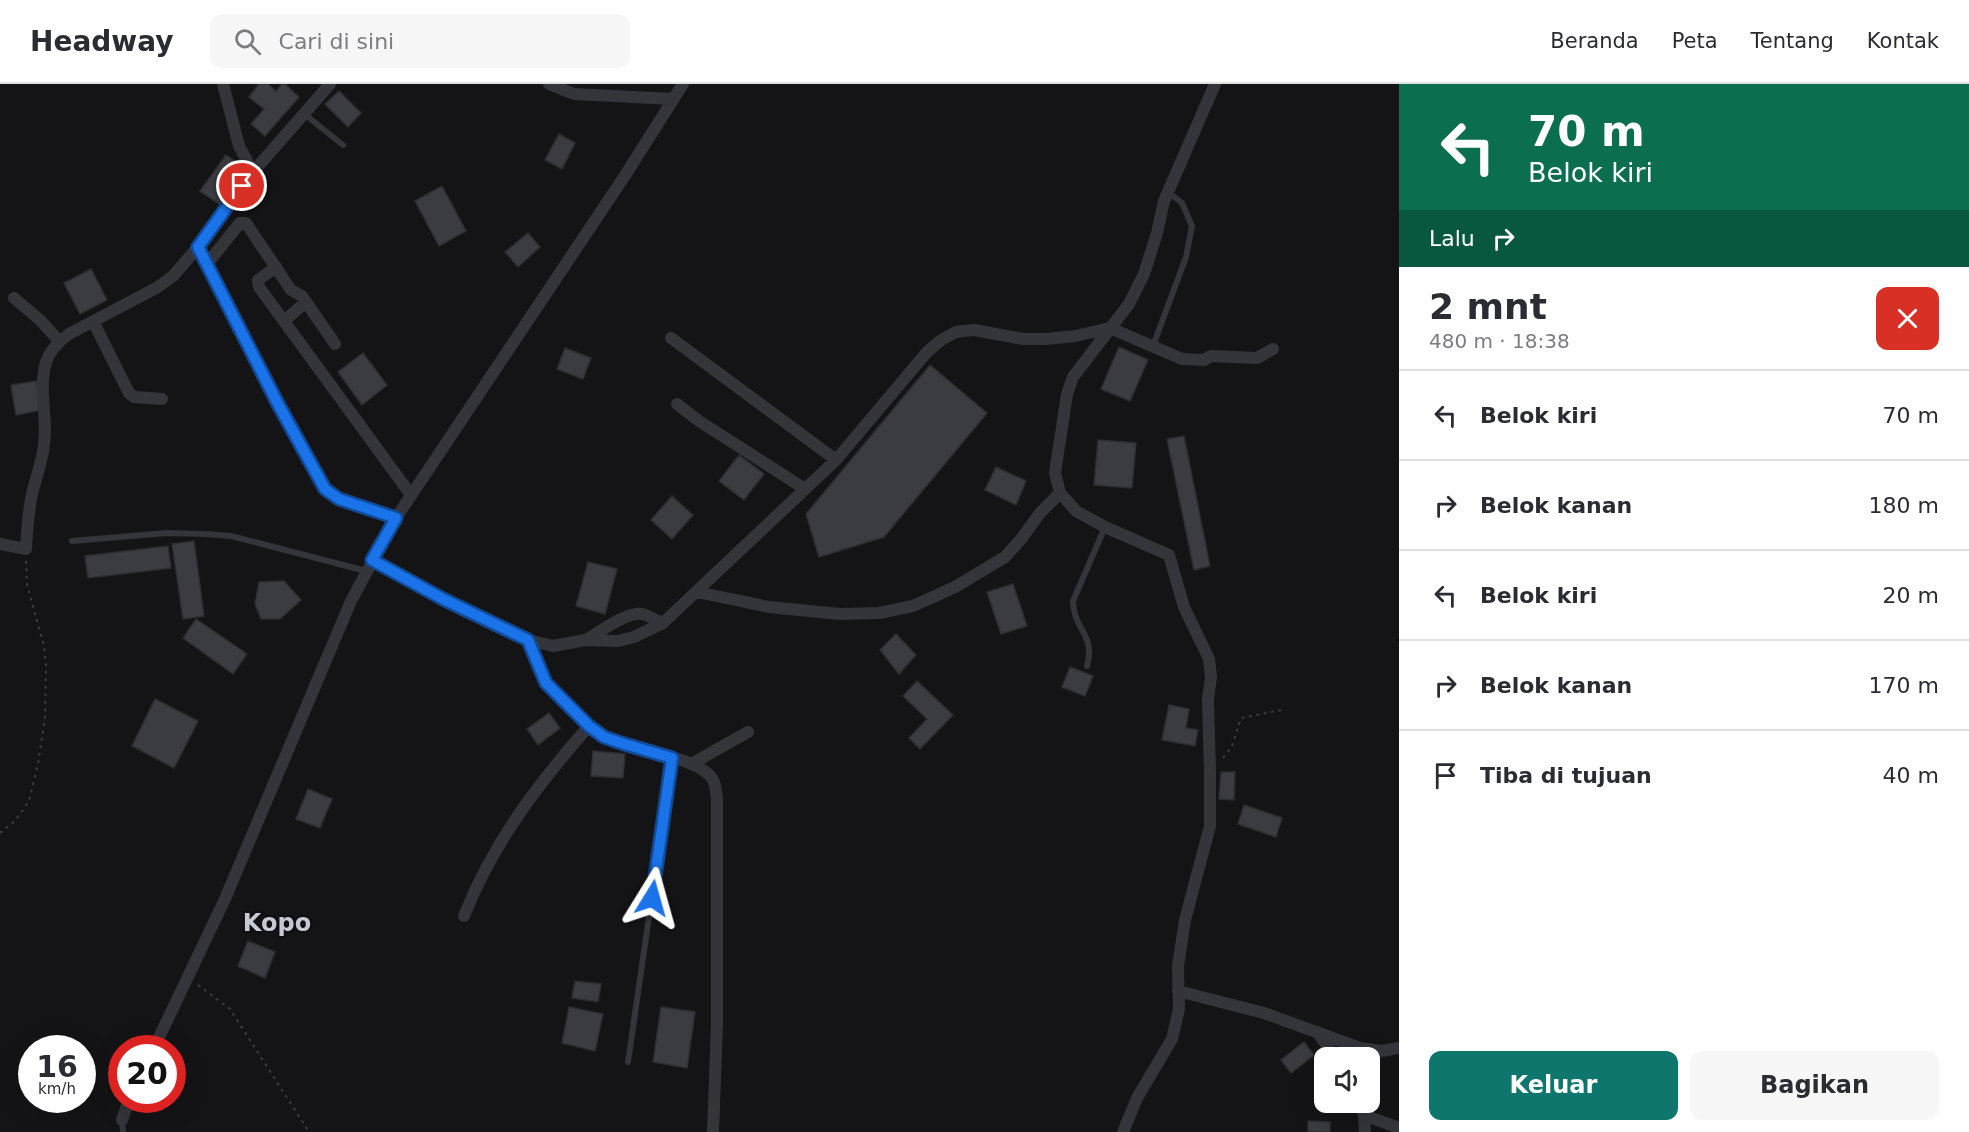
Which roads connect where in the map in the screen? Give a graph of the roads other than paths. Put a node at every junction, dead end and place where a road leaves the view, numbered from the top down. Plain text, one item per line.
1 (223, 84) edge
2 (330, 84) edge
3 (549, 84) edge
4 (683, 84) edge
5 (1215, 84) edge
6 (673, 99) junction
7 (303, 113) junction
8 (343, 144) dead end
9 (253, 172) junction
10 (1168, 192) junction
11 (198, 247) junction
12 (207, 264) junction
13 (276, 267) junction
14 (14, 298) dead end
15 (306, 302) junction
16 (93, 321) junction
17 (284, 321) junction
18 (1110, 328) junction
19 (672, 338) dead end
20 (59, 341) junction
21 (335, 344) dead end
22 (1153, 346) junction
23 (1273, 349) dead end
24 (162, 399) dead end
25 (677, 404) dead end
26 (836, 460) junction
27 (805, 489) junction
28 (1060, 493) junction
29 (411, 495) junction
30 (396, 518) junction
31 (1105, 527) junction
32 (72, 541) dead end
33 (0, 544) edge
34 (369, 565) junction
35 (697, 592) junction
36 (663, 623) junction
37 (528, 640) junction
38 (585, 640) junction
39 (1087, 666) dead end
40 (589, 726) junction
41 (748, 732) dead end
42 (672, 758) junction
43 (693, 763) junction
44 (464, 916) dead end
45 (1178, 991) junction
46 (1316, 1031) junction
47 (160, 1035) edge
48 (1328, 1047) edge
49 (1399, 1048) edge
50 (628, 1062) dead end
51 (1364, 1115) joint
52 (1399, 1128) edge
53 (713, 1132) edge
54 (1123, 1132) edge
55 (1365, 1132) edge

1 - 9 street
2 - 7 street
3 - 6 street
4 - 6 street
5 - 10 street
6 - 29 street
7 - 8 lane
7 - 9 street
9 - 11 street
10 - 18 street
10 - 22 lane
11 - 12 street
11 - 16 street
12 - 13 street
12 - 30 street
13 - 15 street
13 - 17 street
14 - 20 street
15 - 17 street
15 - 21 street
16 - 20 street
16 - 24 street
17 - 29 street
18 - 22 street
18 - 26 street
18 - 28 street
19 - 26 street
20 - 33 street
22 - 23 street
25 - 27 street
26 - 27 street
27 - 35 street
28 - 31 street
28 - 35 street
29 - 30 street
30 - 34 street
31 - 39 lane
31 - 45 street
32 - 34 lane
34 - 37 street
34 - 47 street
35 - 36 street
36 - 38 street
36 - 38 street
37 - 38 street
37 - 40 street
40 - 42 street
40 - 44 street
41 - 43 street
42 - 43 street
42 - 50 lane
43 - 53 street
45 - 46 street
45 - 54 street
46 - 48 street
46 - 49 street
51 - 52 street
51 - 55 street

